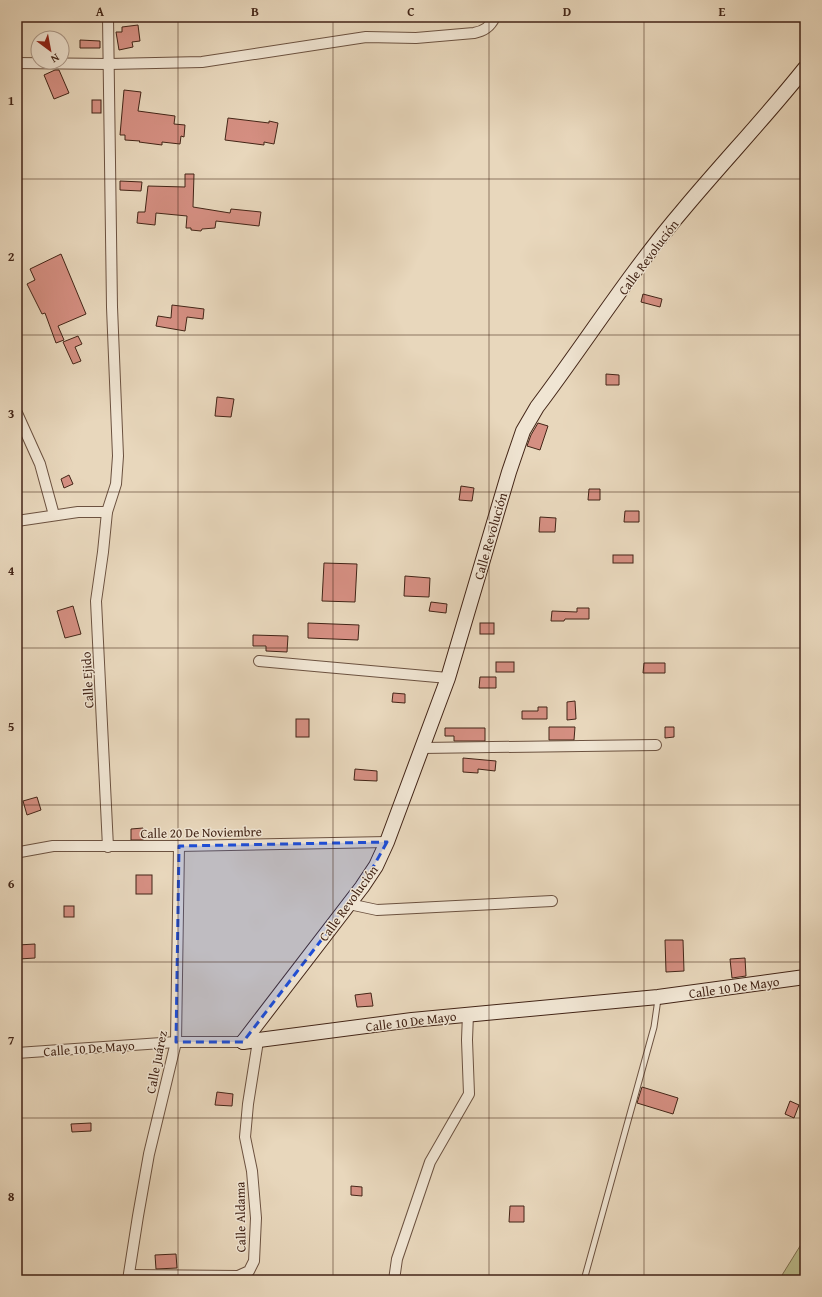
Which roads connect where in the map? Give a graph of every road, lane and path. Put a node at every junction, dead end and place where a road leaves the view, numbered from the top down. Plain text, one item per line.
1 (108, 17) edge
2 (495, 17) edge
3 (17, 63) edge
4 (109, 64) junction
5 (805, 68) edge
6 (17, 413) edge
7 (107, 512) junction
8 (54, 515) junction
9 (17, 521) edge
10 (259, 661) dead end
11 (448, 678) junction
12 (656, 745) dead end
13 (422, 748) junction
14 (387, 842) junction
15 (179, 846) junction
16 (108, 847) junction
17 (17, 854) edge
18 (552, 901) dead end
19 (349, 904) junction
20 (805, 977) edge
21 (658, 997) junction
22 (468, 1014) junction
23 (258, 1041) junction
24 (176, 1042) junction
25 (243, 1042) junction
26 (17, 1053) edge
27 (129, 1278) edge
28 (394, 1280) edge
29 (584, 1280) edge

1 - 4 street, Calle Ejido
2 - 4 street
3 - 4 street
4 - 7 street, Calle Ejido
5 - 11 street, Calle Revolución
6 - 8 street
7 - 8 street
7 - 16 street, Calle Ejido
8 - 9 street
10 - 11 street
11 - 13 street, Calle Revolución
12 - 13 street
13 - 14 street, Calle Revolución
14 - 15 street, Calle 20 De Noviembre
14 - 19 street, Calle Revolución
15 - 16 street, Calle 20 De Noviembre
15 - 24 street, Calle Juárez
16 - 17 street, Calle 20 De Noviembre
18 - 19 street
19 - 25 street, Calle Revolución
20 - 21 street, Calle 10 De Mayo
21 - 22 street, Calle 10 De Mayo
21 - 29 lane
22 - 23 street, Calle 10 De Mayo
22 - 28 street
23 - 25 street, Calle 10 De Mayo
23 - 27 street, Calle Aldama
24 - 25 street, Calle 10 De Mayo
24 - 26 street, Calle 10 De Mayo
24 - 27 street, Calle Juárez

